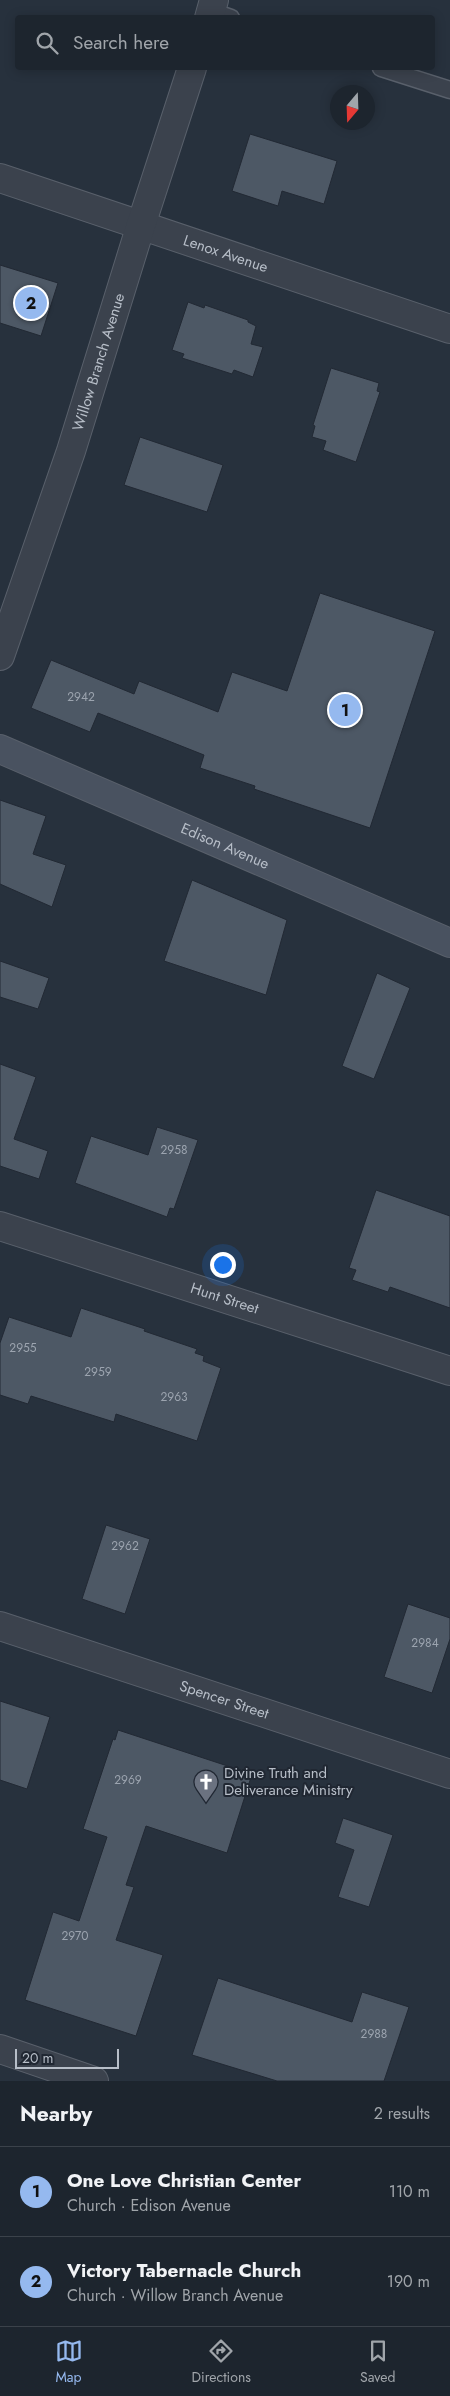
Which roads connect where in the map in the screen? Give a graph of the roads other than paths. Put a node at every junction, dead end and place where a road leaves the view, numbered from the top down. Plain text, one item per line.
1 (191, 70) edge
2 (387, 70) edge
3 (450, 90) edge
4 (0, 178) edge
5 (141, 225) junction
6 (450, 329) edge
7 (5, 620) edge
8 (0, 656) edge
9 (0, 749) edge
10 (450, 943) edge
11 (0, 1226) edge
12 (450, 1372) edge
13 (0, 1626) edge
14 (450, 1774) edge
15 (0, 2050) edge
16 (94, 2081) edge

1 - 5 street, Willow Branch Avenue
2 - 3 lane
4 - 5 street, Lenox Avenue
5 - 6 street, Lenox Avenue
5 - 7 street, Willow Branch Avenue
7 - 8 street, Willow Branch Avenue
9 - 10 main road, Edison Avenue
11 - 12 street, Hunt Street
13 - 14 street, Spencer Street
15 - 16 street

